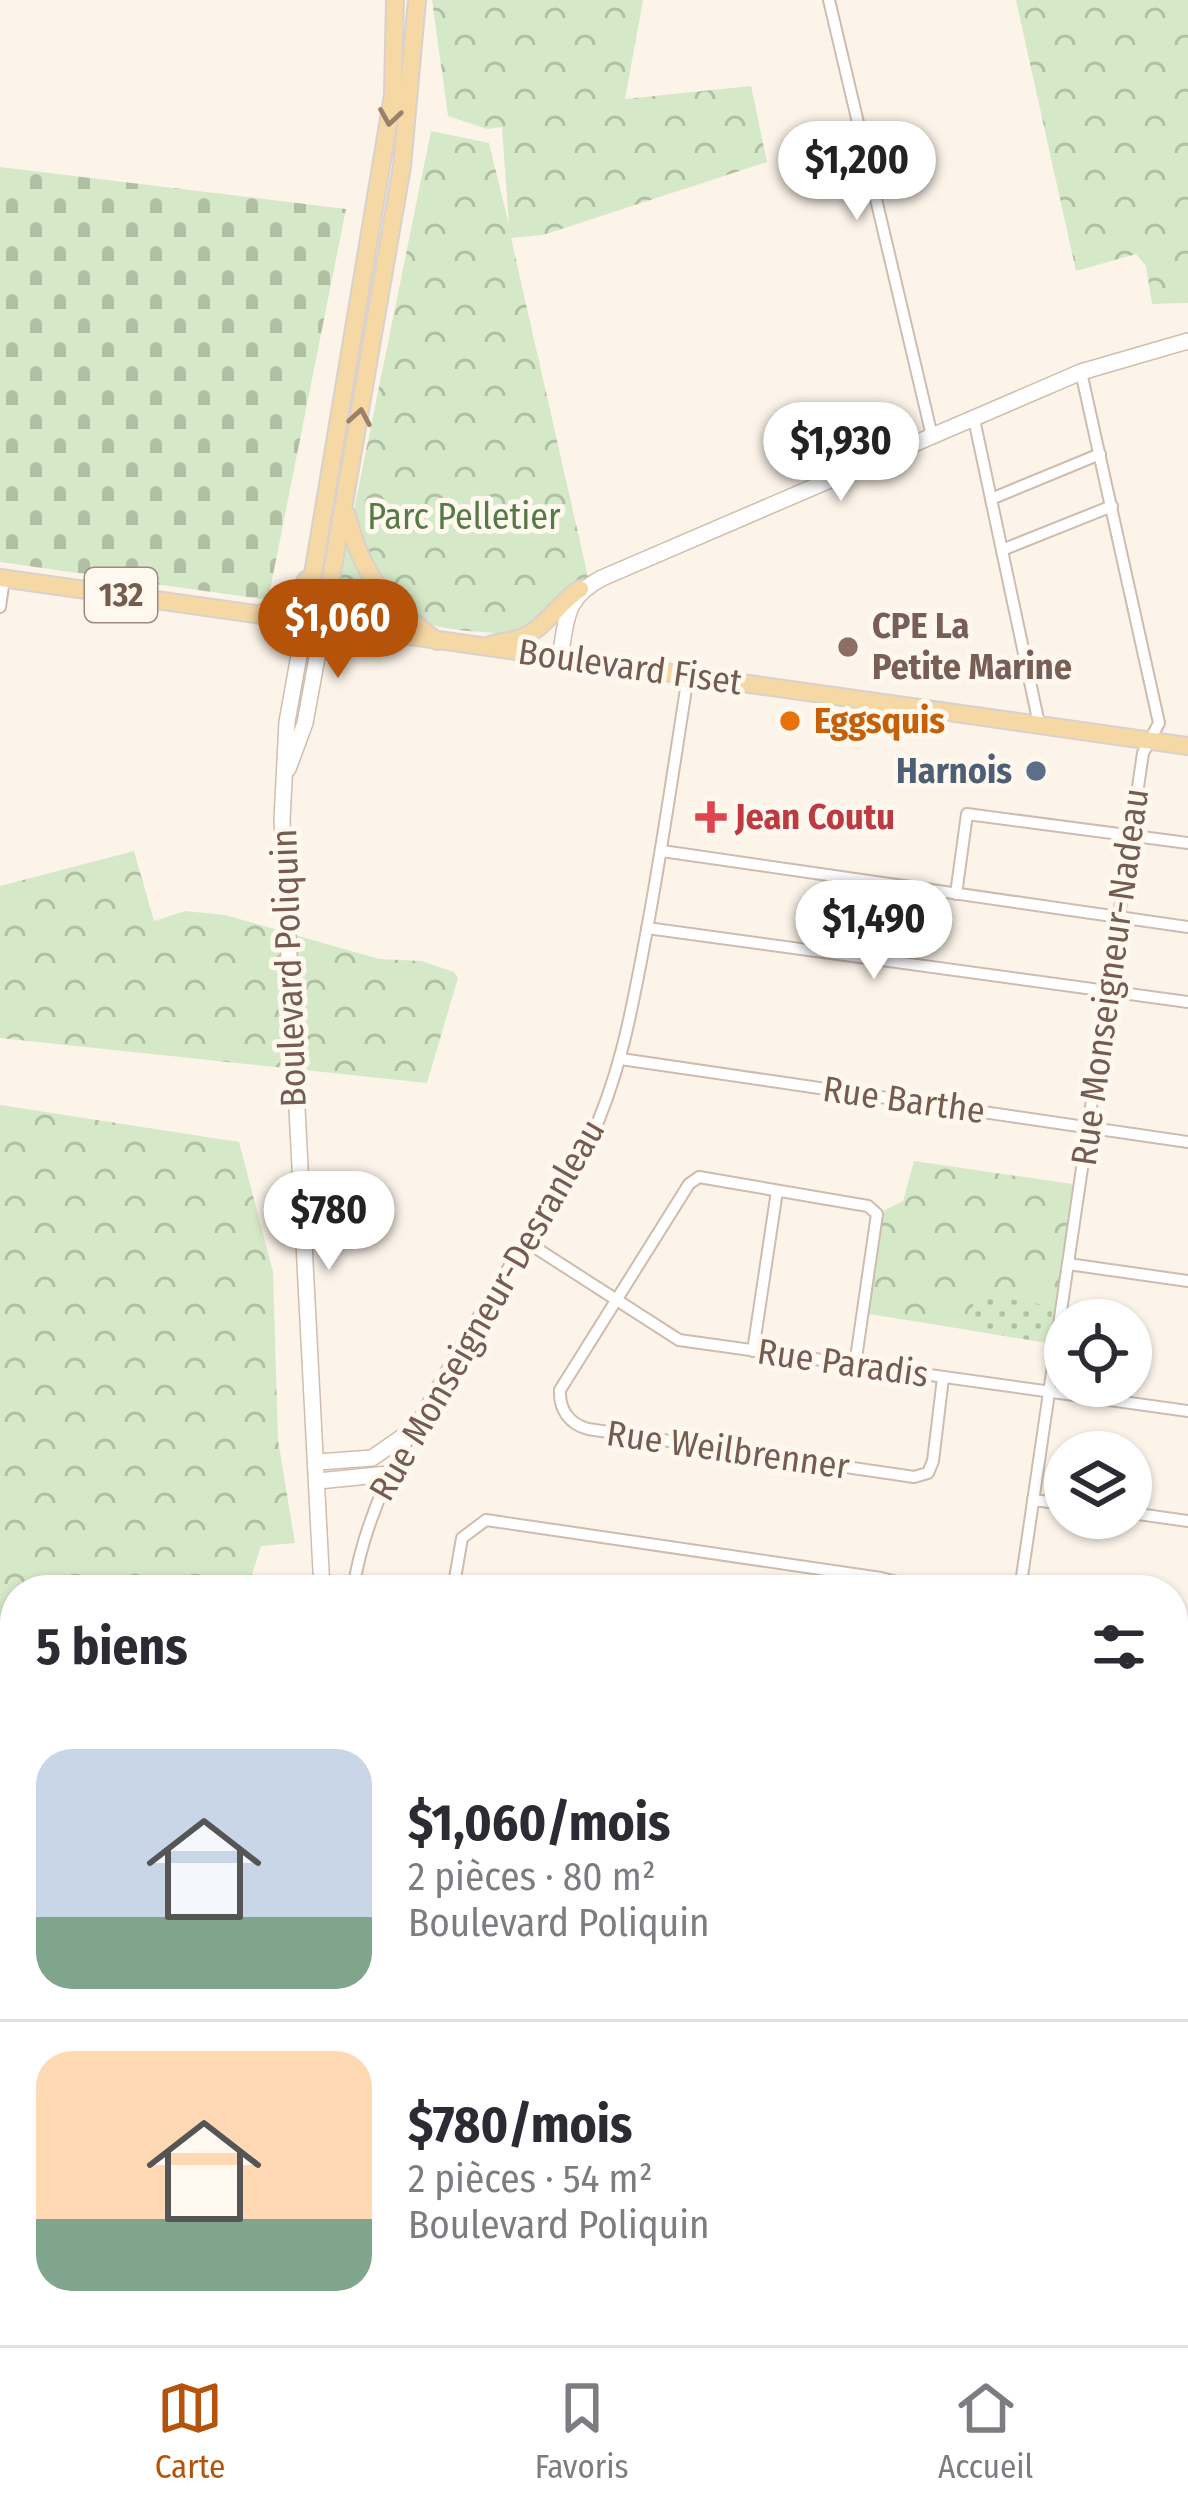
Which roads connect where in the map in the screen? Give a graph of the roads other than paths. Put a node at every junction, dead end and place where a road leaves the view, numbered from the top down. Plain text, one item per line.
1 (394, 0) edge
2 (417, 0) edge
3 (830, 0) edge
4 (1188, 341) edge
5 (1081, 373) junction
6 (974, 419) junction
7 (932, 436) junction
8 (1100, 454) junction
9 (991, 499) junction
10 (344, 506) junction
11 (1112, 506) junction
12 (1002, 550) junction
13 (317, 551) junction
14 (2, 579) edge
15 (580, 590) junction
16 (0, 607) edge
17 (259, 614) junction
18 (314, 623) junction
19 (438, 641) junction
20 (480, 647) junction
21 (560, 657) junction
22 (688, 676) junction
23 (1040, 724) junction
24 (1149, 738) junction
25 (1188, 746) edge
26 (1131, 836) junction
27 (1188, 844) edge
28 (662, 851) junction
29 (956, 894) junction
30 (1119, 918) junction
31 (1188, 927) edge
32 (647, 928) junction
33 (1108, 991) junction
34 (1188, 1002) edge
35 (621, 1058) junction
36 (1088, 1127) junction
37 (1188, 1142) edge
38 (777, 1191) junction
39 (524, 1241) junction
40 (1068, 1264) junction
41 (1188, 1281) edge
42 (1063, 1299) edge
43 (615, 1301) junction
44 (752, 1351) junction
45 (855, 1365) junction
46 (944, 1378) junction
47 (1044, 1391) edge
48 (1152, 1406) edge
49 (1047, 1407) edge
50 (1188, 1411) edge
51 (411, 1431) junction
52 (318, 1462) junction
53 (359, 1462) junction
54 (388, 1474) junction
55 (318, 1481) junction
56 (1034, 1500) junction
57 (1044, 1501) edge
58 (1152, 1517) edge
59 (1188, 1522) edge
60 (321, 1575) edge
61 (356, 1575) edge
62 (456, 1575) edge
63 (861, 1575) edge
64 (1022, 1575) edge

1 -> 13 main road, Boulevard Poliquin
10 -> 2 main road, Boulevard Poliquin
3 - 7 street
4 - 5 street
5 - 6 street
5 - 8 street, Rue Monseigneur-Nadeau
6 - 7 street
6 - 9 street
7 - 15 street
8 - 9 street
8 - 11 street, Rue Monseigneur-Nadeau
9 - 12 street
10 - 18 main road, Boulevard Poliquin
10 - 19 main road
11 - 12 street
11 - 24 street, Rue Monseigneur-Nadeau
12 - 23 street
13 - 17 main road
13 - 18 main road, Boulevard Poliquin
14 - 16 street
14 - 17 main road, Boulevard Fiset / 132
15 - 20 main road
15 - 21 street
17 - 18 main road, Boulevard Fiset / 132
18 - 19 main road, Boulevard Fiset / 132
18 - 52 street, Boulevard Poliquin
19 - 20 main road, Boulevard Fiset / 132
20 - 21 main road, Boulevard Fiset / 132
21 - 22 main road, Boulevard Fiset / 132
22 - 23 main road, Boulevard Fiset / 132
22 - 28 street, Rue Monseigneur-Desranleau
23 - 24 main road, Boulevard Fiset / 132
24 - 25 main road, Boulevard Fiset / 132
24 - 26 street, Rue Monseigneur-Nadeau
26 - 27 street
26 - 29 street
26 - 30 street, Rue Monseigneur-Nadeau
28 - 29 street
28 - 32 street, Rue Monseigneur-Desranleau
29 - 30 street
30 - 31 street
30 - 33 street, Rue Monseigneur-Nadeau
32 - 33 street
32 - 35 street, Rue Monseigneur-Desranleau
33 - 34 street
33 - 36 street, Rue Monseigneur-Nadeau
35 - 36 street, Rue Barthe
35 - 39 street, Rue Monseigneur-Desranleau
36 - 37 street, Rue Barthe
36 - 40 street, Rue Monseigneur-Nadeau
38 - 43 street, Rue Weilbrenner
38 - 44 street
38 - 45 street
39 - 43 street, Rue Paradis
39 - 51 street, Rue Monseigneur-Desranleau
40 - 41 street
40 - 42 street, Rue Monseigneur-Nadeau
43 - 44 street, Rue Paradis
43 - 46 street, Rue Weilbrenner
44 - 45 street, Rue Paradis
45 - 46 street, Rue Paradis
46 - 47 street, Rue Paradis
48 - 50 street, Rue Paradis
49 - 56 street, Rue Monseigneur-Nadeau
51 - 53 street
51 - 54 street, Rue Monseigneur-Desranleau
52 - 53 street
52 - 55 street, Boulevard Poliquin
53 - 54 street
54 - 55 street
54 - 61 street, Rue Monseigneur-Desranleau
55 - 60 street, Boulevard Poliquin
56 - 57 street
56 - 64 street, Rue Monseigneur-Nadeau
58 - 59 street
62 - 63 street

